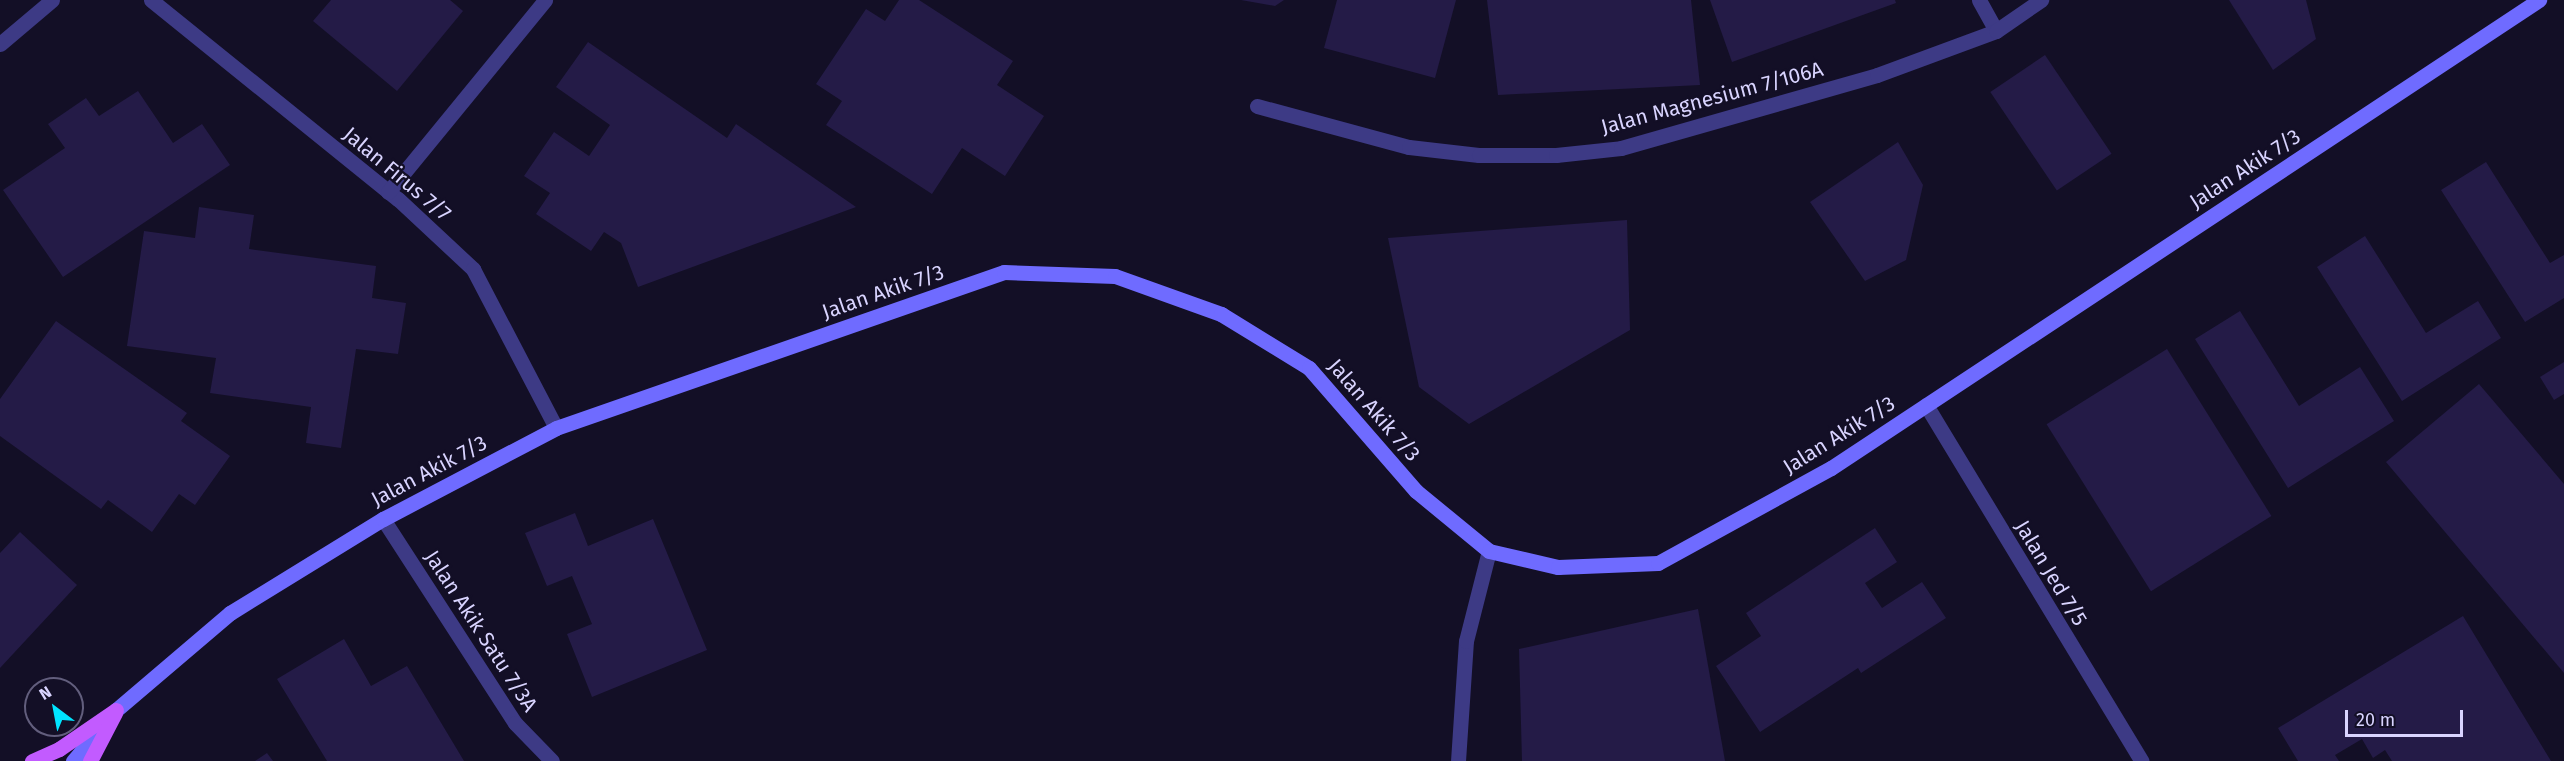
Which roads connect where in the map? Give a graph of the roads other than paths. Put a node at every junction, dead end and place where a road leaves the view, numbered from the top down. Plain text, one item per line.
1 (52, 0) edge
2 (151, 0) edge
3 (544, 0) edge
4 (1979, 0) edge
5 (2041, 0) edge
6 (2539, 0) edge
7 (1995, 31) junction
8 (0, 44) edge
9 (1257, 106) dead end
10 (388, 192) junction
11 (1926, 405) junction
12 (556, 428) junction
13 (382, 519) junction
14 (1489, 551) junction
15 (116, 710) junction
16 (32, 761) edge
17 (73, 761) edge
18 (90, 761) edge
19 (552, 761) edge
20 (1458, 761) edge
21 (2142, 761) edge

1 - 8 street
2 - 10 street, Jalan Firus 7/7
3 - 10 street
4 - 7 street
5 - 7 street, Jalan Magnesium 7/106A
6 - 11 street, Jalan Akik 7/3
7 - 9 street, Jalan Magnesium 7/106A
10 - 12 street, Jalan Firus 7/7
11 - 14 street, Jalan Akik 7/3
11 - 21 street, Jalan Jed 7/5
12 - 13 street, Jalan Akik 7/3
12 - 14 street, Jalan Akik 7/3
13 - 15 street, Jalan Akik 7/3
13 - 19 street, Jalan Akik Satu 7/3A
14 - 20 street
15 - 16 main road
15 - 17 street, Jalan Akik 7/3
15 - 18 main road

